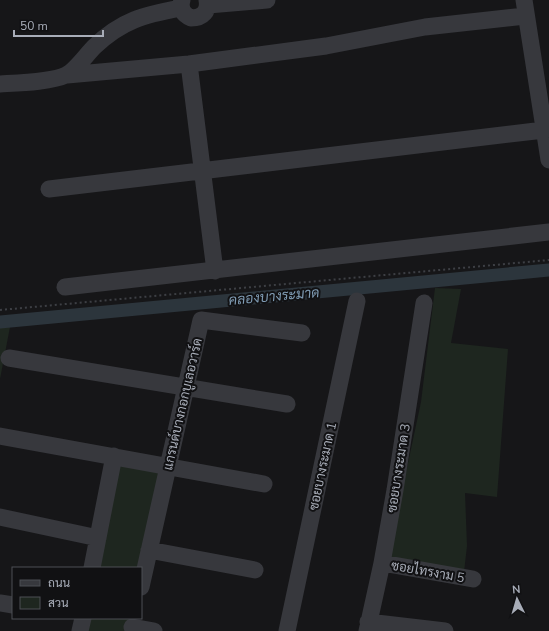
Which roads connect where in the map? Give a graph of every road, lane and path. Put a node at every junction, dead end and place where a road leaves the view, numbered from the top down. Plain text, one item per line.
1 (267, 0) edge
2 (207, 2) edge
3 (181, 4) edge
4 (524, 8) edge
5 (190, 64) junction
6 (67, 75) junction
7 (0, 84) edge
8 (544, 130) junction
9 (549, 160) edge
10 (202, 172) junction
11 (49, 189) dead end
12 (549, 232) edge
13 (549, 260) edge
14 (214, 271) junction
15 (65, 287) dead end
16 (357, 301) dead end
17 (424, 304) dead end
18 (0, 310) edge
19 (302, 333) dead end
20 (9, 358) dead end
21 (186, 387) junction
22 (286, 404) dead end
23 (0, 436) edge
24 (114, 456) junction
25 (168, 465) junction
26 (264, 484) dead end
27 (0, 517) edge
28 (98, 538) junction
29 (149, 550) junction
30 (382, 563) junction
31 (92, 567) edge
32 (255, 570) dead end
33 (473, 579) dead end
34 (142, 582) edge
35 (0, 603) edge
36 (12, 605) edge
37 (132, 625) edge
38 (368, 626) edge
39 (154, 631) edge
40 (287, 631) edge
41 (445, 631) edge

1 - 2 street
2 - 3 street
3 - 6 street
4 - 5 street
4 - 8 street
5 - 6 street
5 - 10 street
6 - 7 street
8 - 9 street
8 - 10 street
10 - 11 street
10 - 14 street
12 - 14 street
13 - 18 path
14 - 15 street
16 - 40 street, ซอยบางระมาด 1
17 - 30 street, ซอยบางระมาด 3
19 - 21 street, แกรนด์บางกอกบูเลอวาร์ด
20 - 21 street
21 - 22 street
21 - 25 street, แกรนด์บางกอกบูเลอวาร์ด
23 - 24 street
24 - 25 street
24 - 28 street
25 - 26 street
25 - 29 street, แกรนด์บางกอกบูเลอวาร์ด
27 - 28 street
28 - 31 street
29 - 32 street
29 - 34 street, แกรนด์บางกอกบูเลอวาร์ด
30 - 33 street, ซอยไทรงาม 5
30 - 38 street, ซอยบางระมาด 3
35 - 36 street
37 - 39 street
38 - 41 street

